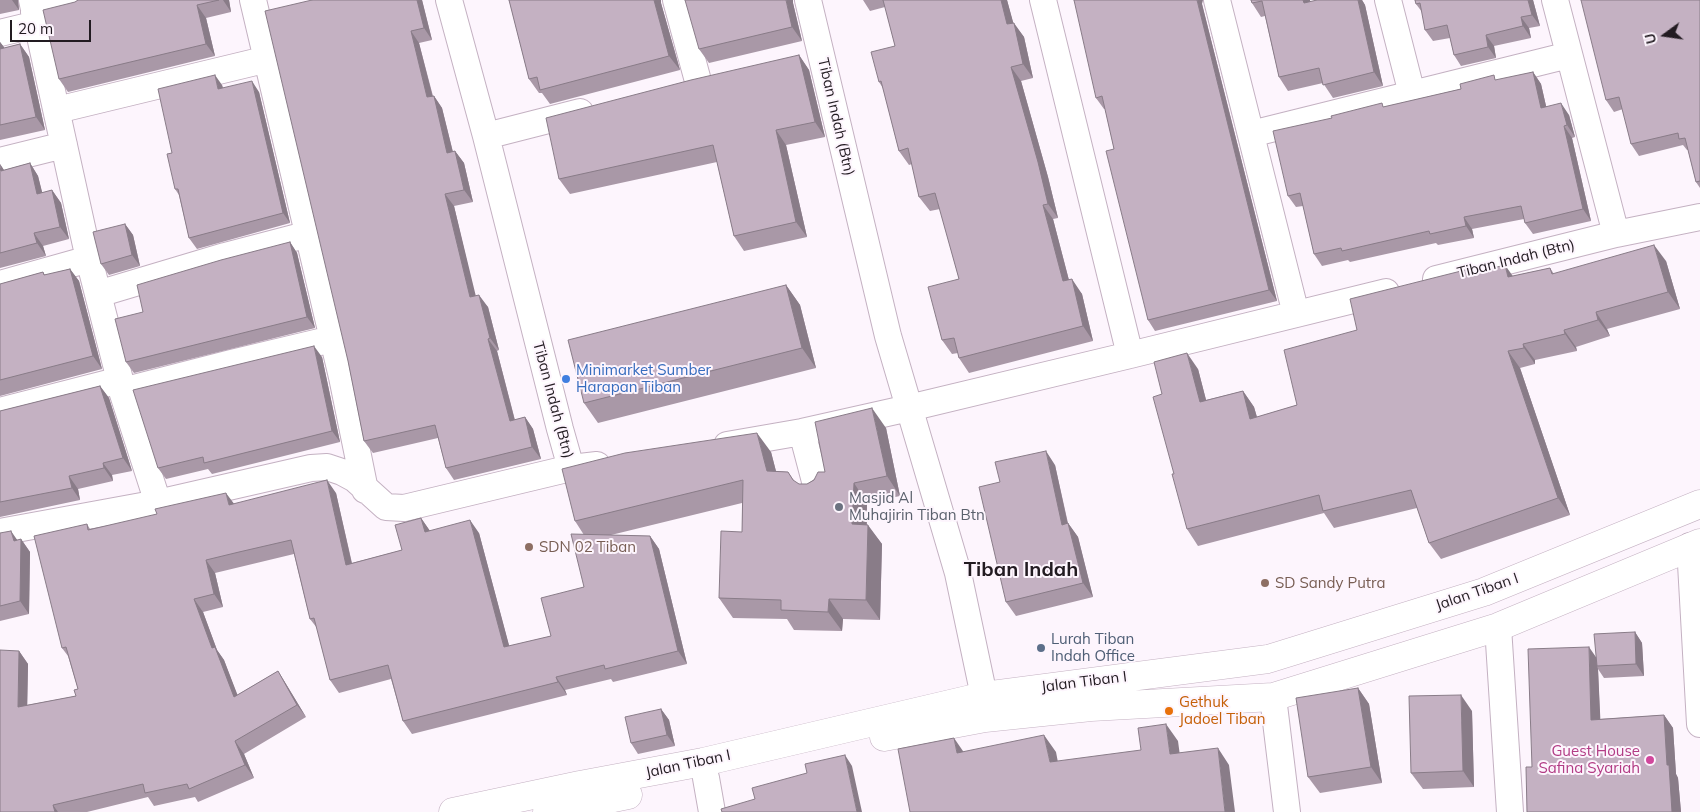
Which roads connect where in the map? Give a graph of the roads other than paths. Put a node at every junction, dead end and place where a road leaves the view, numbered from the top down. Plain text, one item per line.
1 (80, 0) edge
2 (253, 0) edge
3 (449, 0) edge
4 (676, 0) edge
5 (808, 0) edge
6 (1044, 0) edge
7 (1217, 0) edge
8 (1388, 0) edge
9 (1555, 0) edge
10 (34, 12) edge
11 (0, 33) edge
12 (1569, 55) junction
13 (268, 59) junction
14 (698, 81) edge
15 (1412, 94) junction
16 (602, 106) edge
17 (57, 110) junction
18 (1251, 134) junction
19 (486, 136) junction
20 (64, 145) junction
21 (0, 161) edge
22 (1700, 217) edge
23 (308, 234) junction
24 (1616, 234) junction
25 (89, 259) junction
26 (0, 284) edge
27 (98, 294) junction
28 (1296, 314) junction
29 (332, 339) junction
30 (1130, 355) junction
31 (121, 385) junction
32 (908, 408) junction
33 (0, 411) edge
34 (802, 432) junction
35 (701, 449) edge
36 (618, 462) edge
37 (571, 468) junction
38 (817, 489) edge
39 (365, 490) junction
40 (158, 503) junction
41 (1700, 504) edge
42 (0, 532) edge
43 (1695, 544) edge
44 (1498, 627) junction
45 (1268, 659) junction
46 (984, 696) junction
47 (1273, 697) junction
48 (1700, 724) edge
49 (706, 778) junction
50 (585, 808) edge
51 (452, 812) edge
52 (547, 812) edge
53 (712, 812) edge
54 (1287, 812) edge
55 (1510, 812) edge

1 - 10 street
2 - 13 street
3 - 19 street, Tiban Indah (Btn)
4 - 14 street
5 - 32 street, Tiban Indah (Btn)
6 - 30 street
7 - 18 street
8 - 15 street
9 - 12 street
10 - 11 street
10 - 17 street
12 - 15 street
12 - 24 street
13 - 17 street
13 - 23 street
15 - 18 street
16 - 19 street
17 - 20 street
18 - 28 street
19 - 37 street, Tiban Indah (Btn)
20 - 21 street
20 - 25 street
22 - 24 street, Tiban Indah (Btn)
23 - 27 street
23 - 29 street
24 - 28 street, Tiban Indah (Btn)
25 - 26 street
25 - 27 street
27 - 31 street
28 - 30 street, Tiban Indah (Btn)
29 - 31 street
29 - 39 street
30 - 32 street, Tiban Indah (Btn)
31 - 33 street
31 - 40 street
32 - 34 street, Tiban Indah (Btn)
32 - 46 street, Tiban Indah (Btn)
34 - 35 street, Tiban Indah (Btn)
34 - 38 street
36 - 37 street, Tiban Indah (Btn)
37 - 39 street
39 - 40 street
40 - 42 street
41 - 45 street, Jalan Tiban I
43 - 44 street, Jalan Tiban I
43 - 48 street
44 - 47 street, Jalan Tiban I
44 - 55 street
45 - 46 street, Jalan Tiban I
45 - 47 street
46 - 51 street, Jalan Tiban I
47 - 49 street, Jalan Tiban I
47 - 54 street
49 - 50 street, Jalan Tiban I
49 - 53 street
50 - 52 street, Jalan Tiban I

